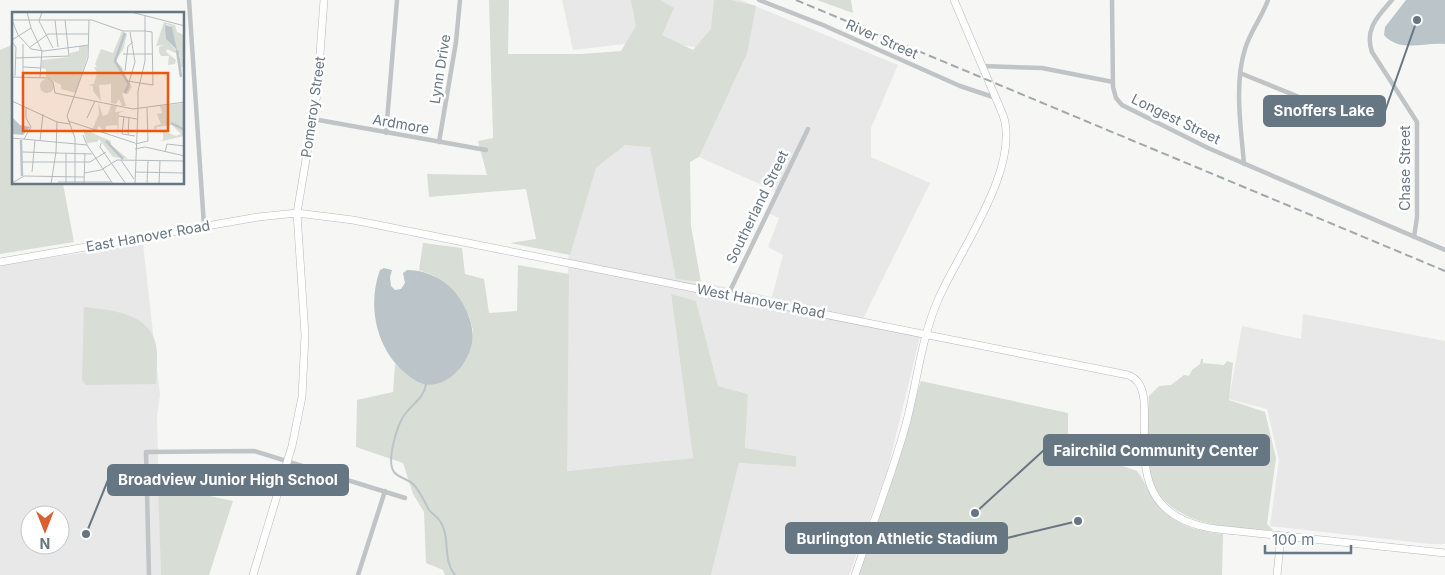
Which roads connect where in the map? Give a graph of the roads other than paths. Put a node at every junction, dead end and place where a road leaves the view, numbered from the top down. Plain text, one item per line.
1 (189, 0) edge
2 (324, 0) edge
3 (397, 0) edge
4 (460, 0) edge
5 (759, 0) edge
6 (954, 0) edge
7 (1112, 0) edge
8 (1268, 0) edge
9 (1392, 0) edge
10 (982, 66) junction
11 (1240, 73) junction
12 (1113, 82) junction
13 (996, 98) junction
14 (1326, 108) dead end
15 (313, 119) junction
16 (808, 129) dead end
17 (386, 133) junction
18 (439, 142) junction
19 (486, 150) dead end
20 (1244, 164) junction
21 (297, 213) junction
22 (204, 226) junction
23 (1414, 237) junction
24 (1445, 250) edge
25 (0, 262) edge
26 (728, 295) junction
27 (926, 333) junction
28 (288, 460) junction
29 (385, 491) junction
30 (406, 498) dead end
31 (1281, 536) junction
32 (1445, 553) edge
33 (149, 575) edge
34 (253, 575) edge
35 (358, 575) edge
36 (855, 575) edge
37 (1277, 575) edge

1 - 22 street
2 - 15 street, Pomeroy Street
3 - 17 street
4 - 18 street, Lynn Drive
5 - 13 street, River Street
6 - 10 street
7 - 12 street
8 - 11 street
9 - 23 street, Chase Street
10 - 12 street
10 - 13 street
11 - 14 street
11 - 20 street
12 - 20 street, Longest Street
13 - 27 street
15 - 17 street, Ardmore
15 - 21 street, Pomeroy Street
16 - 26 street, Southerland Street
17 - 18 street, Ardmore
18 - 19 street, Ardmore
20 - 23 street, Longest Street
21 - 22 street, East Hanover Road
21 - 26 street, West Hanover Road
21 - 28 street, Pomeroy Street
22 - 25 street, East Hanover Road
23 - 24 street, Longest Street
26 - 27 street, West Hanover Road
27 - 31 street, West Hanover Road
27 - 36 street
28 - 29 street
28 - 33 street
28 - 34 street, Pomeroy Street
29 - 30 street
29 - 35 street
31 - 32 street
31 - 37 street

